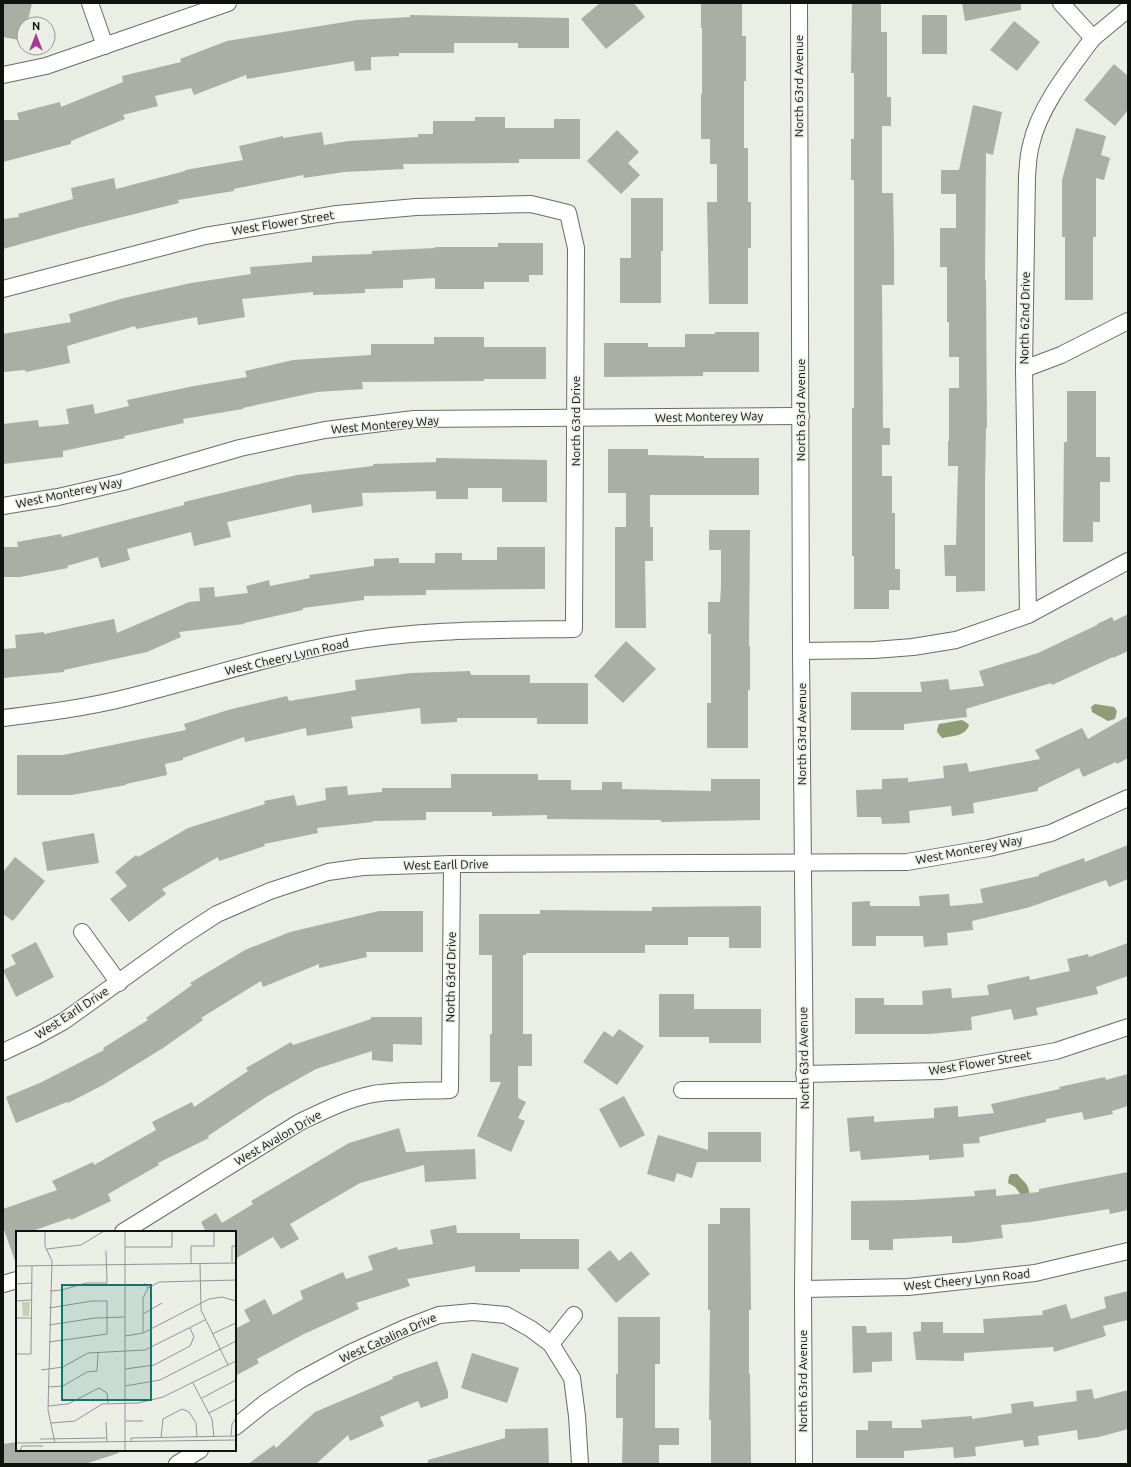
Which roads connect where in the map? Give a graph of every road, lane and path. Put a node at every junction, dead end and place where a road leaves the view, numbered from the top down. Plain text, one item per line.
1 (90, 3) edge
2 (228, 3) edge
3 (799, 3) edge
4 (1061, 3) edge
5 (1128, 9) edge
6 (1093, 38) junction
7 (105, 46) junction
8 (3, 75) edge
9 (568, 213) joint
10 (3, 289) edge
11 (1128, 321) edge
12 (1024, 369) junction
13 (801, 416) junction
14 (576, 418) junction
15 (3, 506) edge
16 (1128, 561) edge
17 (1028, 615) junction
18 (574, 629) joint
19 (801, 651) junction
20 (3, 718) edge
21 (1128, 798) edge
22 (803, 862) junction
23 (452, 864) junction
24 (82, 932) dead end
25 (119, 983) junction
26 (1128, 1027) edge
27 (3, 1052) edge
28 (804, 1074) junction
29 (450, 1090) joint
30 (682, 1090) dead end
31 (805, 1090) junction
32 (125, 1231) edge
33 (1128, 1250) edge
34 (16, 1280) edge
35 (3, 1284) edge
36 (803, 1289) junction
37 (574, 1315) dead end
38 (551, 1344) junction
39 (236, 1426) edge
40 (198, 1451) edge
41 (177, 1464) edge
42 (580, 1464) edge
43 (804, 1464) edge

1 - 7 street
2 - 7 street
3 - 13 street, North 63rd Avenue
4 - 6 street
5 - 6 street, North 62nd Drive
6 - 12 street, North 62nd Drive
7 - 8 street
9 - 10 street, West Flower Street
9 - 14 street, North 63rd Drive
11 - 12 street
12 - 17 street, North 62nd Drive
13 - 14 street, West Monterey Way
13 - 19 street, North 63rd Avenue
14 - 15 street, West Monterey Way
14 - 18 street, North 63rd Drive
16 - 17 street
17 - 19 street
18 - 20 street, West Cheery Lynn Road
19 - 22 street, North 63rd Avenue
21 - 22 street, West Monterey Way
22 - 23 street, West Earll Drive
22 - 28 street, North 63rd Avenue
23 - 25 street, West Earll Drive
23 - 29 street, North 63rd Drive
24 - 25 street, West Earll Drive
25 - 27 street, West Earll Drive
26 - 28 street, West Flower Street
28 - 31 street, North 63rd Avenue
29 - 32 street, West Avalon Drive
30 - 31 street
31 - 36 street, North 63rd Avenue
33 - 36 street, West Cheery Lynn Road
34 - 35 street
36 - 43 street, North 63rd Avenue
37 - 38 street
38 - 39 street, West Catalina Drive
38 - 42 street, West Catalina Drive
40 - 41 street

